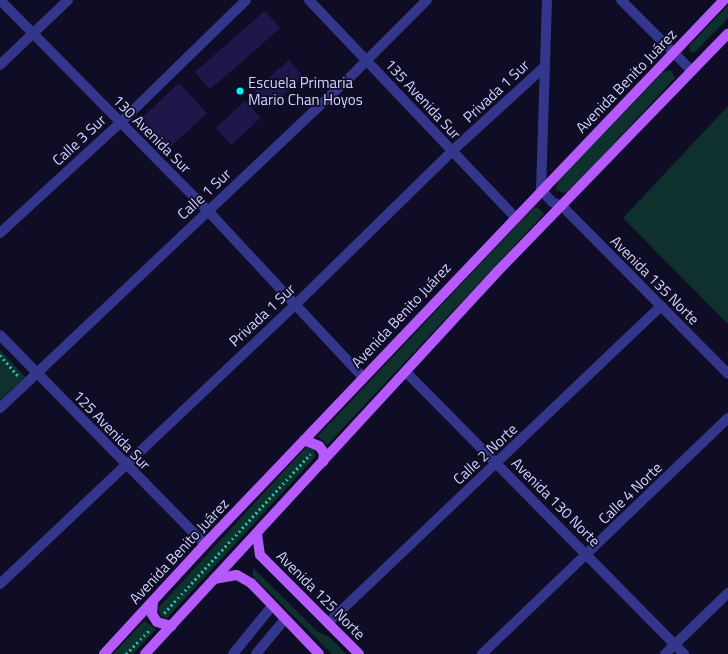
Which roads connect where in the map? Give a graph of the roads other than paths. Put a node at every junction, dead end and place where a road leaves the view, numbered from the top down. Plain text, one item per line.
1 (0, 0) edge
2 (68, 0) edge
3 (246, 0) edge
4 (309, 0) edge
5 (427, 0) edge
6 (547, 0) edge
7 (621, 0) edge
8 (724, 0) edge
9 (34, 34) junction
10 (728, 34) edge
11 (674, 53) junction
12 (366, 60) junction
13 (0, 65) edge
14 (544, 67) junction
15 (692, 71) junction
16 (120, 123) junction
17 (451, 152) junction
18 (541, 190) junction
19 (562, 206) junction
20 (208, 211) junction
21 (516, 218) junction
22 (0, 233) edge
23 (294, 306) junction
24 (661, 306) junction
25 (0, 335) edge
26 (406, 372) junction
27 (37, 373) junction
28 (728, 374) edge
29 (363, 377) junction
30 (0, 408) edge
31 (728, 418) edge
32 (304, 440) junction
33 (323, 462) junction
34 (496, 464) junction
35 (126, 465) junction
36 (257, 534) junction
37 (205, 544) junction
38 (585, 553) junction
39 (214, 579) junction
40 (0, 584) edge
41 (728, 593) edge
42 (153, 602) junction
43 (272, 606) junction
44 (285, 619) junction
45 (328, 623) junction
46 (171, 626) junction
47 (675, 644) junction
48 (104, 654) edge
49 (145, 654) edge
50 (233, 654) edge
51 (256, 654) edge
52 (319, 654) edge
53 (359, 654) edge
54 (482, 654) edge
55 (665, 654) edge
56 (684, 654) edge

1 - 9 street, 130 Avenida Sur
2 - 9 street
3 - 16 street, Calle 3 Sur
4 - 12 street, 135 Avenida Sur
5 - 12 street, Calle 1 Sur
6 - 14 street
7 - 11 street
8 - 11 main road, Avenida Benito Juárez
9 - 13 street
9 - 16 street, 130 Avenida Sur
10 - 15 main road
11 - 15 street
11 - 18 main road, Avenida Benito Juárez
12 - 17 street, 135 Avenida Sur
12 - 20 street, Calle 1 Sur
14 - 17 street, Privada 1 Sur
14 - 18 street
15 - 19 main road
16 - 20 street, 130 Avenida Sur
16 - 22 street, Calle 3 Sur
17 - 21 street, 135 Avenida Sur
17 - 23 street, Privada 1 Sur
18 - 19 street, Avenida 135 Norte
18 - 21 main road, Avenida Benito Juárez
19 - 24 street, Avenida 135 Norte
19 - 26 main road
20 - 23 street, 130 Avenida Sur
20 - 27 street, Calle 1 Sur
21 - 29 main road, Avenida Benito Juárez
23 - 29 street, 130 Avenida Sur
23 - 35 street, Privada 1 Sur
24 - 28 street, Avenida 135 Norte
24 - 34 street, Calle 2 Norte
25 - 27 street, 125 Avenida Sur
26 - 33 main road
26 - 34 street, Avenida 130 Norte
27 - 30 street, Calle 1 Sur
27 - 35 street, 125 Avenida Sur
29 - 32 main road, Avenida Benito Juárez
31 - 38 street, Calle 4 Norte
32 - 33 main road
32 - 37 main road, Avenida Benito Juárez
33 - 36 main road
34 - 38 street, Avenida 130 Norte
34 - 45 street, Calle 2 Norte
35 - 37 street, 125 Avenida Sur
35 - 40 street, Privada 1 Sur
36 - 39 main road
36 - 45 main road, Avenida 125 Norte
37 - 42 main road, Avenida Benito Juárez
38 - 47 street, Avenida 130 Norte
38 - 54 street, Calle 4 Norte
39 - 43 main road
39 - 46 main road
41 - 47 street
42 - 46 main road
42 - 48 main road, Avenida Benito Juárez
43 - 44 main road
43 - 50 street
44 - 51 street
44 - 52 main road
45 - 53 main road, Avenida 125 Norte
46 - 49 main road
47 - 55 street
47 - 56 street, Avenida 130 Norte

